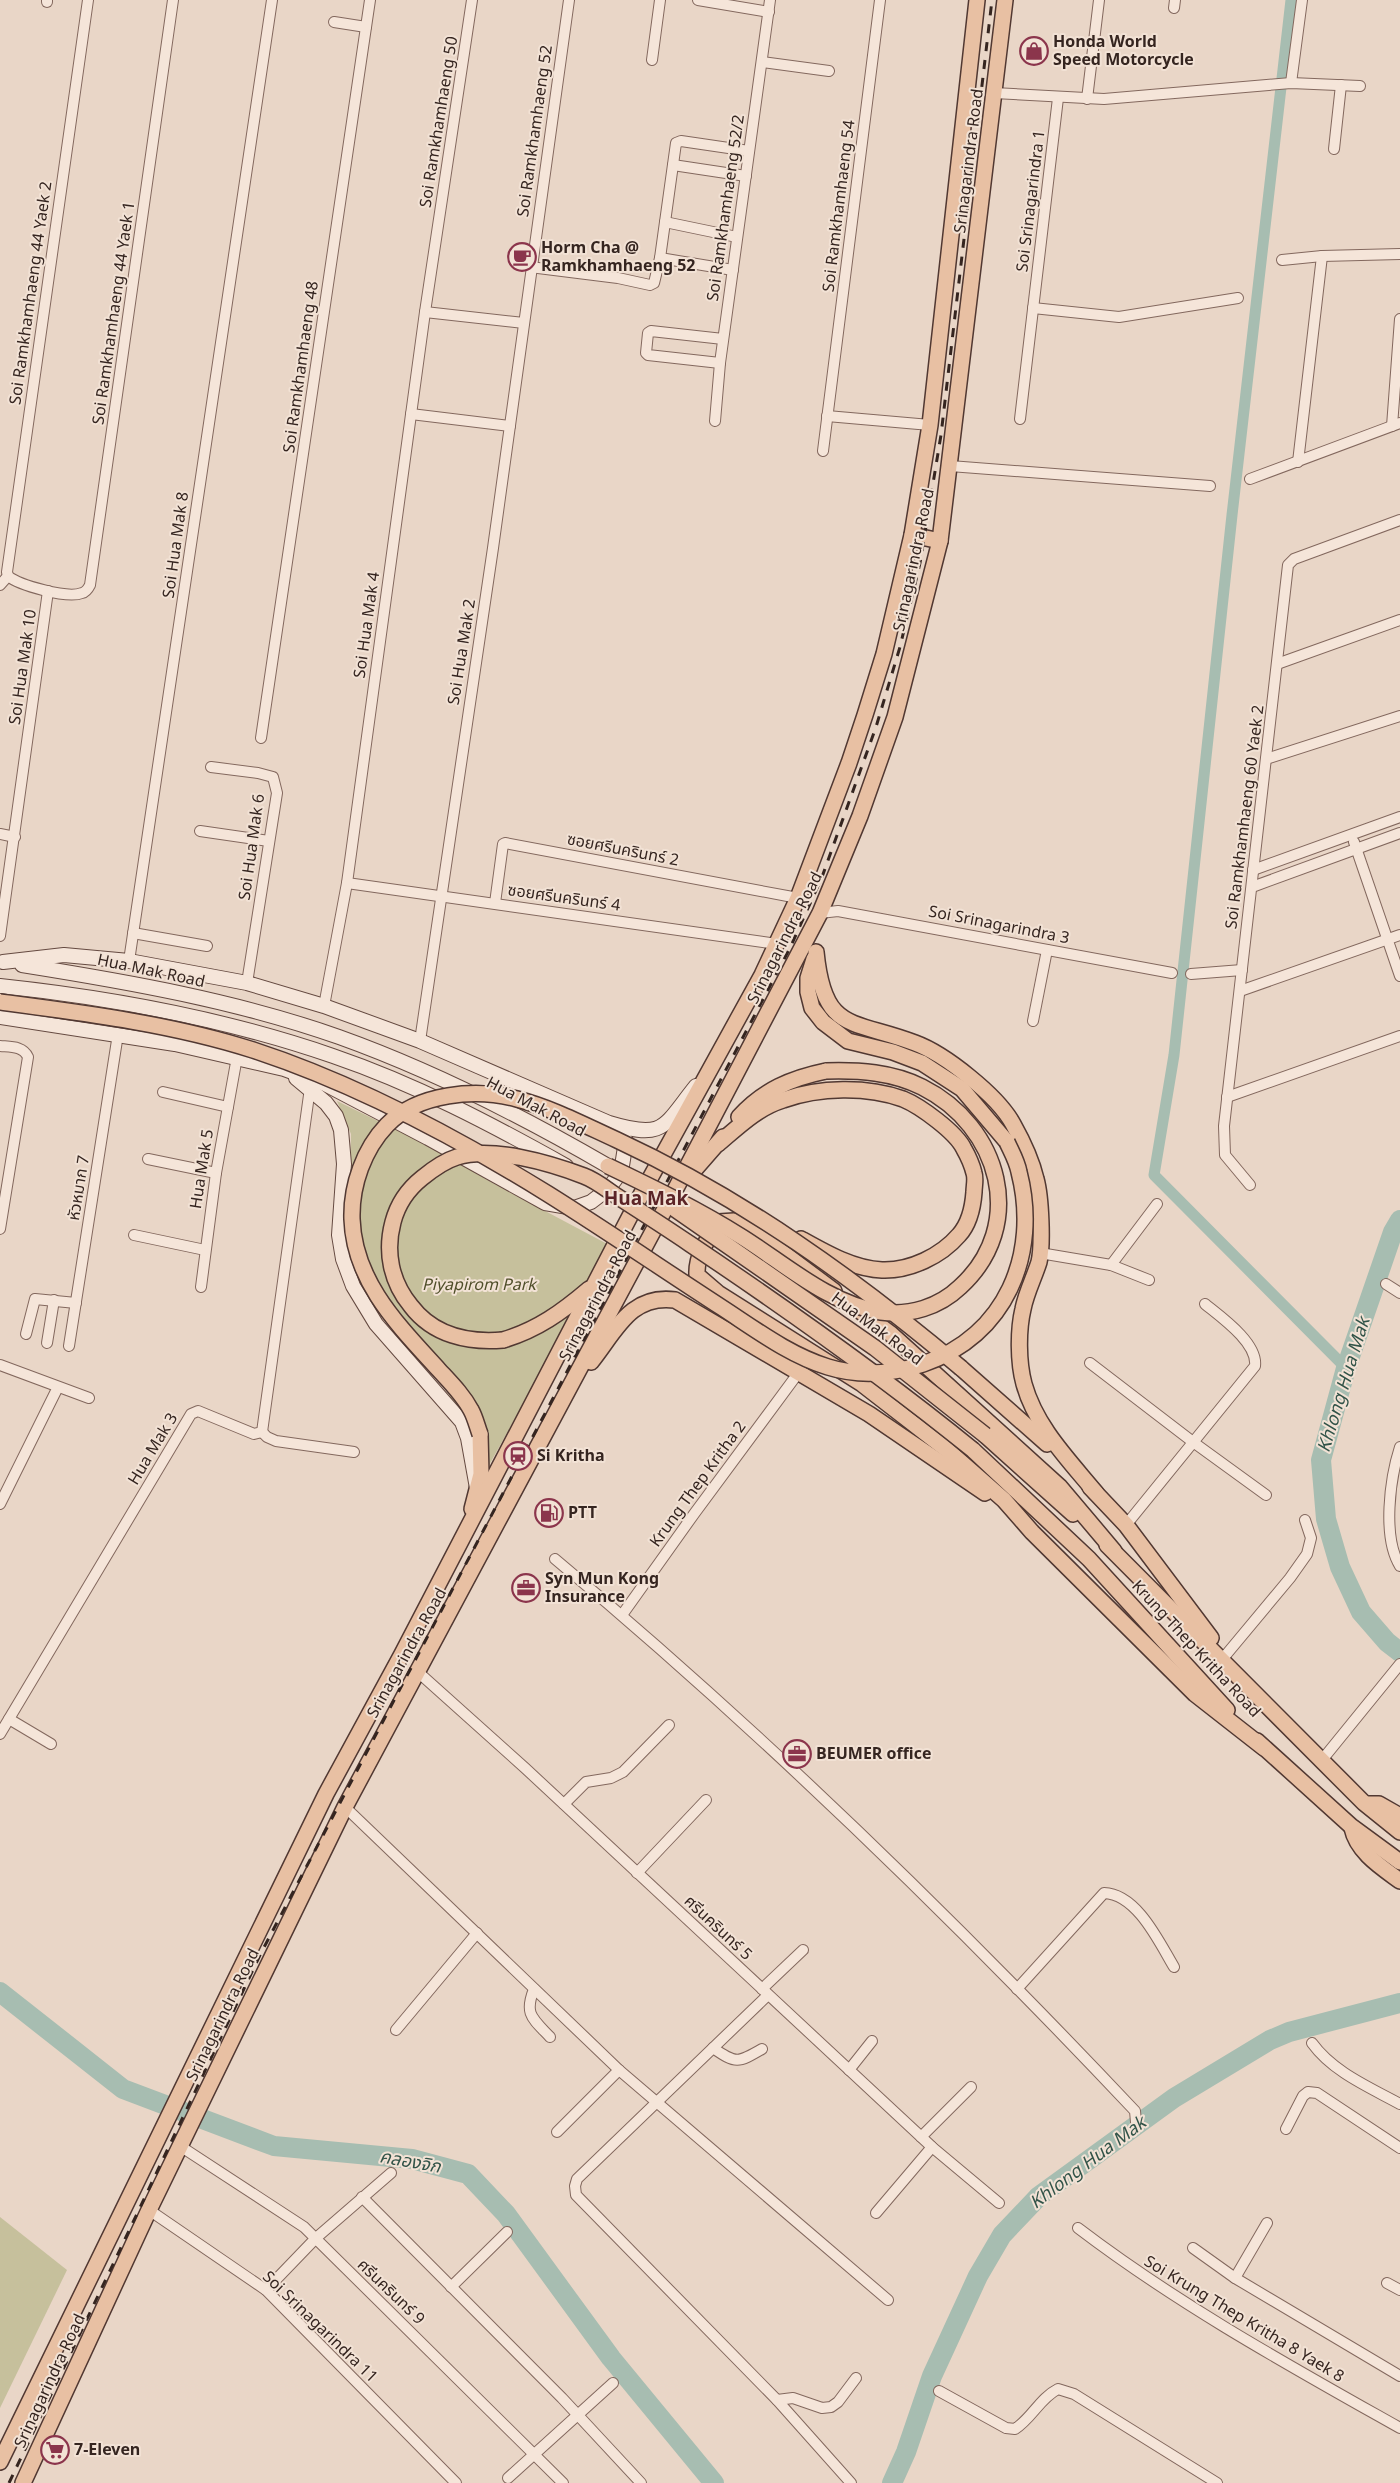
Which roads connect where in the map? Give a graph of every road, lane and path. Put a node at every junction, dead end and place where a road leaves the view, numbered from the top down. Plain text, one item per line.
1 (88, 0) edge
2 (173, 0) edge
3 (272, 0) edge
4 (370, 0) edge
5 (472, 0) edge
6 (569, 0) edge
7 (660, 0) edge
8 (698, 0) edge
9 (770, 0) edge
10 (880, 0) edge
11 (977, 0) edge
12 (1005, 0) edge
13 (1099, 0) edge
14 (1302, 0) edge
15 (768, 12) junction
16 (334, 22) dead end
17 (366, 27) junction
18 (652, 60) dead end
19 (762, 62) junction
20 (829, 71) dead end
21 (1288, 84) junction
22 (1341, 85) junction
23 (1360, 86) dead end
24 (994, 93) junction
25 (1058, 98) junction
26 (1087, 99) junction
27 (1334, 149) dead end
28 (749, 151) junction
29 (673, 165) junction
30 (746, 176) junction
31 (665, 222) junction
32 (737, 237) junction
33 (435, 248) joint
34 (1400, 254) edge
35 (1322, 256) junction
36 (660, 258) junction
37 (1282, 260) dead end
38 (530, 267) junction
39 (732, 270) junction
40 (1238, 298) dead end
41 (1034, 308) junction
42 (425, 312) junction
43 (1400, 319) edge
44 (524, 323) junction
45 (723, 338) junction
46 (720, 363) junction
47 (1398, 372) edge
48 (411, 414) junction
49 (827, 416) junction
50 (1020, 419) dead end
51 (715, 421) dead end
52 (930, 424) junction
53 (1396, 425) edge
54 (510, 426) junction
55 (822, 451) dead end
56 (1298, 462) junction
57 (950, 466) junction
58 (1250, 479) dead end
59 (1210, 486) dead end
60 (1400, 520) edge
61 (912, 535) junction
62 (940, 541) junction
63 (8, 576) junction
64 (0, 585) edge
65 (48, 591) junction
66 (1400, 620) edge
67 (1277, 664) junction
68 (1400, 716) edge
69 (260, 738) dead end
70 (1266, 759) junction
71 (211, 766) dead end
72 (1400, 817) edge
73 (200, 831) dead end
74 (1400, 833) edge
75 (0, 834) edge
76 (1352, 835) junction
77 (15, 837) junction
78 (269, 841) junction
79 (1356, 849) junction
80 (1254, 870) junction
81 (346, 883) junction
82 (1252, 887) junction
83 (440, 896) junction
84 (798, 898) junction
85 (495, 903) junction
86 (820, 913) junction
87 (133, 932) junction
88 (1400, 935) edge
89 (0, 936) edge
90 (1388, 939) junction
91 (777, 944) junction
92 (207, 946) dead end
93 (1047, 950) junction
94 (816, 952) junction
95 (129, 961) junction
96 (1, 962) edge
97 (1242, 970) junction
98 (1172, 973) dead end
99 (1191, 974) dead end
100 (1400, 976) edge
101 (247, 983) junction
102 (0, 986) edge
103 (1240, 991) junction
104 (0, 1002) edge
105 (324, 1006) junction
106 (0, 1017) edge
107 (1033, 1021) dead end
108 (118, 1034) junction
109 (1400, 1036) edge
110 (420, 1041) junction
111 (0, 1046) edge
112 (237, 1056) junction
113 (713, 1064) junction
114 (284, 1069) junction
115 (310, 1088) junction
116 (163, 1092) dead end
117 (1227, 1097) junction
118 (228, 1107) junction
119 (609, 1123) junction
120 (718, 1144) junction
121 (148, 1159) dead end
122 (608, 1166) junction
123 (216, 1172) junction
124 (586, 1176) junction
125 (1250, 1185) dead end
126 (674, 1192) junction
127 (1157, 1204) dead end
128 (756, 1214) junction
129 (0, 1229) edge
130 (134, 1235) dead end
131 (205, 1250) junction
132 (1040, 1254) junction
133 (1111, 1265) junction
134 (1149, 1280) dead end
135 (596, 1284) junction
136 (1386, 1284) dead end
137 (202, 1288) dead end
138 (1400, 1293) edge
139 (54, 1300) junction
140 (76, 1303) junction
141 (1205, 1304) dead end
142 (26, 1334) dead end
143 (47, 1343) dead end
144 (68, 1346) dead end
145 (1090, 1363) dead end
146 (0, 1365) edge
147 (799, 1372) junction
148 (58, 1387) junction
149 (564, 1397) junction
150 (89, 1398) dead end
151 (262, 1432) junction
152 (985, 1435) joint
153 (1193, 1442) junction
154 (1400, 1447) edge
155 (354, 1452) dead end
156 (477, 1488) junction
157 (1096, 1493) junction
158 (1266, 1495) dead end
159 (0, 1504) edge
160 (1305, 1520) dead end
161 (1126, 1525) junction
162 (466, 1532) junction
163 (1032, 1532) junction
164 (1114, 1551) junction
165 (555, 1559) dead end
166 (1400, 1566) edge
167 (622, 1615) junction
168 (1225, 1656) junction
169 (1400, 1664) edge
170 (418, 1672) junction
171 (1240, 1678) junction
172 (9, 1719) junction
173 (669, 1725) dead end
174 (0, 1734) edge
175 (51, 1744) dead end
176 (1264, 1748) junction
177 (1322, 1760) junction
178 (706, 1800) dead end
179 (1364, 1803) junction
180 (564, 1804) junction
181 (345, 1807) junction
182 (1400, 1816) edge
183 (1351, 1826) junction
184 (1400, 1832) edge
185 (1400, 1862) edge
186 (638, 1873) junction
187 (1400, 1881) edge
188 (477, 1934) junction
189 (803, 1950) dead end
190 (1174, 1967) dead end
191 (534, 1988) junction
192 (1017, 1989) junction
193 (765, 1992) junction
194 (396, 2030) dead end
195 (550, 2037) dead end
196 (872, 2041) dead end
197 (1312, 2043) dead end
198 (713, 2048) junction
199 (762, 2049) dead end
200 (619, 2070) junction
201 (849, 2070) junction
202 (971, 2088) dead end
203 (657, 2102) junction
204 (1400, 2104) edge
205 (1136, 2122) dead end
206 (1286, 2129) dead end
207 (557, 2132) dead end
208 (921, 2137) junction
209 (180, 2146) junction
210 (932, 2147) junction
211 (1400, 2148) edge
212 (391, 2173) dead end
213 (362, 2197) junction
214 (999, 2203) dead end
215 (149, 2210) junction
216 (876, 2213) dead end
217 (1267, 2223) dead end
218 (1078, 2228) dead end
219 (507, 2232) dead end
220 (316, 2238) junction
221 (1193, 2248) dead end
222 (1235, 2278) junction
223 (1387, 2283) dead end
224 (451, 2287) junction
225 (266, 2290) junction
226 (1400, 2290) edge
227 (888, 2300) dead end
228 (1400, 2376) edge
229 (856, 2378) dead end
230 (613, 2384) dead end
231 (939, 2392) dead end
232 (777, 2400) junction
233 (577, 2416) junction
234 (1400, 2428) edge
235 (535, 2454) junction
236 (0, 2462) edge
237 (508, 2478) dead end
238 (23, 2483) edge
239 (456, 2483) edge
240 (563, 2483) edge
241 (641, 2483) edge
242 (851, 2483) edge
243 (1217, 2483) edge

1 - 63 street, Soi Ramkhamhaeng 44 Yaek 2
2 - 65 street, Soi Ramkhamhaeng 44 Yaek 1
3 - 87 street, Soi Hua Mak 8
4 - 17 street, Soi Ramkhamhaeng 48
5 - 33 street, Soi Ramkhamhaeng 50
6 - 38 street, Soi Ramkhamhaeng 52
7 - 18 street
8 - 15 street
9 - 15 street, Soi Ramkhamhaeng 52/2
10 - 49 street, Soi Ramkhamhaeng 54
11 - 52 main road, Srinagarindra Road
12 - 24 main road, Srinagarindra Road
13 - 26 street
14 - 21 street
15 - 19 street, Soi Ramkhamhaeng 52/2
16 - 17 street
17 - 69 street, Soi Ramkhamhaeng 48
19 - 20 street
19 - 28 street, Soi Ramkhamhaeng 52/2
21 - 22 street
21 - 26 street
22 - 23 street
22 - 27 street
24 - 25 street
24 - 57 main road, Srinagarindra Road
25 - 26 street
25 - 41 street, Soi Srinagarindra 1
28 - 29 street
28 - 30 street, Soi Ramkhamhaeng 52/2
29 - 30 street
29 - 31 street
30 - 32 street, Soi Ramkhamhaeng 52/2
31 - 32 street
31 - 36 street
32 - 39 street, Soi Ramkhamhaeng 52/2
33 - 42 street, Soi Hua Mak 4
34 - 35 street
35 - 37 street
35 - 56 street
36 - 38 street
36 - 39 street
38 - 44 street, Soi Hua Mak 2
39 - 45 street, Soi Ramkhamhaeng 52/2
40 - 41 street
41 - 50 street, Soi Srinagarindra 1
42 - 44 street
42 - 48 street, Soi Hua Mak 4
43 - 47 street
44 - 54 street, Soi Hua Mak 2
45 - 46 street, Soi Ramkhamhaeng 52/2
45 - 46 street
46 - 51 street, Soi Ramkhamhaeng 52/2
47 - 53 street
48 - 54 street
48 - 81 street, Soi Hua Mak 4
49 - 52 street
49 - 55 street, Soi Ramkhamhaeng 54
52 - 61 main road, Srinagarindra Road
53 - 56 street
54 - 83 street, Soi Hua Mak 2
56 - 58 street
57 - 59 street
57 - 62 main road, Srinagarindra Road
60 - 67 street, Soi Ramkhamhaeng 60 Yaek 2
61 - 62 main road
61 - 84 main road, Srinagarindra Road
62 - 86 main road, Srinagarindra Road
63 - 64 street
63 - 65 street
65 - 77 street, Soi Hua Mak 10
66 - 67 street
67 - 70 street, Soi Ramkhamhaeng 60 Yaek 2
68 - 70 street
70 - 80 street, Soi Ramkhamhaeng 60 Yaek 2
71 - 78 street, Soi Hua Mak 6
72 - 76 street
73 - 78 street
74 - 79 street
75 - 77 street
76 - 79 street
76 - 80 street
77 - 89 street, Soi Hua Mak 10
78 - 101 street, Soi Hua Mak 6
79 - 82 street
79 - 90 street
80 - 82 street, Soi Ramkhamhaeng 60 Yaek 2
81 - 83 street, ซอยศรีนครินทร์ 4
81 - 105 street, Soi Hua Mak 4
82 - 97 street, Soi Ramkhamhaeng 60 Yaek 2
83 - 85 street, ซอยศรีนครินทร์ 4
83 - 110 street, Soi Hua Mak 2
84 - 85 street, ซอยศรีนครินทร์ 2
84 - 91 main road, Srinagarindra Road
85 - 91 street, ซอยศรีนครินทร์ 4
86 - 93 street, Soi Srinagarindra 3
86 - 94 main road
86 - 126 main road, Srinagarindra Road
87 - 92 street
87 - 95 street, Soi Hua Mak 8
88 - 90 street
90 - 100 street
90 - 103 street
91 - 113 main road, Srinagarindra Road
93 - 98 street, Soi Srinagarindra 3
93 - 107 street
94 - 104 main road, bridge
94 - 132 main road
95 - 96 main road
95 - 101 main road
96 - 122 main road, Hua Mak Road, bridge
97 - 99 street
97 - 103 street, Soi Ramkhamhaeng 60 Yaek 2
101 - 105 main road
102 - 124 main road, bridge
103 - 117 street, Soi Ramkhamhaeng 60 Yaek 2
105 - 110 main road
106 - 108 main road
108 - 112 main road
108 - 140 street, หัวหมาก 7
109 - 117 street
110 - 119 main road
111 - 129 street
112 - 114 main road
112 - 118 street, Hua Mak 5
113 - 119 main road
113 - 135 main road, Srinagarindra Road
114 - 115 main road
114 - 119 main road
115 - 151 street
115 - 156 main road
116 - 118 street
117 - 125 street, Soi Ramkhamhaeng 60 Yaek 2
118 - 123 street, Hua Mak 5
120 - 122 main road, bridge
120 - 126 main road
120 - 128 main road, bridge
121 - 123 street
122 - 152 main road, Hua Mak Road, bridge
123 - 131 street, Hua Mak 5
124 - 135 main road, bridge
124 - 176 main road, Krung Thep Kritha Road, bridge
126 - 149 main road, Srinagarindra Road
127 - 133 street
128 - 156 main road, bridge
128 - 157 main road, bridge
130 - 131 street
131 - 137 street, Hua Mak 5
132 - 133 street
132 - 157 main road
133 - 134 street
135 - 162 main road, Srinagarindra Road
136 - 138 street
139 - 140 street
139 - 142 street
139 - 143 street
140 - 144 street, หัวหมาก 7
141 - 153 street
145 - 153 street
146 - 148 street
147 - 149 main road
147 - 163 main road
147 - 167 street, Krung Thep Kritha 2
148 - 150 street
148 - 159 street
149 - 170 main road, Srinagarindra Road
151 - 155 street, Hua Mak 3
151 - 172 street, Hua Mak 3
152 - 164 main road, Krung Thep Kritha Road
153 - 158 street
153 - 161 street
154 - 166 street
156 - 162 main road
157 - 161 main road
160 - 168 street
161 - 168 main road
162 - 236 main road, Srinagarindra Road
163 - 164 main road
163 - 176 main road
164 - 171 main road, Krung Thep Kritha Road
165 - 167 street
167 - 192 street
168 - 171 main road
169 - 177 street
170 - 180 street, ศรีนครินทร์ 5
170 - 181 main road, Srinagarindra Road
171 - 177 main road, Krung Thep Kritha Road
172 - 174 street, Hua Mak 3
172 - 175 street
173 - 180 street
176 - 183 main road, Krung Thep Kritha Road
177 - 179 main road, Krung Thep Kritha Road
178 - 186 street
179 - 182 main road
179 - 184 main road, Krung Thep Kritha Road
180 - 186 street, ศรีนครินทร์ 5
181 - 188 street
181 - 209 main road, Srinagarindra Road
183 - 185 main road, Krung Thep Kritha Road
183 - 187 main road
186 - 193 street, ศรีนครินทร์ 5
188 - 191 street
188 - 194 street
189 - 193 street
190 - 192 street
191 - 195 street
191 - 200 street
192 - 205 street
193 - 198 street
193 - 201 street, ศรีนครินทร์ 5
196 - 201 street
197 - 204 street
198 - 199 street
198 - 203 street
200 - 203 street
200 - 207 street
201 - 208 street, ศรีนครินทร์ 5
202 - 208 street
203 - 227 street
203 - 232 street
206 - 211 street
208 - 210 street, ศรีนครินทร์ 5
209 - 215 main road, Srinagarindra Road
209 - 220 street, ศรีนครินทร์ 9
210 - 214 street, ศรีนครินทร์ 5
210 - 216 street
212 - 213 street
213 - 220 street
213 - 224 street
215 - 225 street, Soi Srinagarindra 11
215 - 238 main road, Srinagarindra Road
217 - 222 street
218 - 234 street, Soi Krung Thep Kritha 8 Yaek 8
219 - 224 street
220 - 225 street
220 - 235 street, ศรีนครินทร์ 9
221 - 222 street
222 - 228 street
223 - 226 street
224 - 233 street
225 - 239 street, Soi Srinagarindra 11
229 - 232 street
230 - 233 street
231 - 243 street
232 - 242 street
233 - 235 street
233 - 241 street
235 - 237 street
235 - 240 street, ศรีนครินทร์ 9

